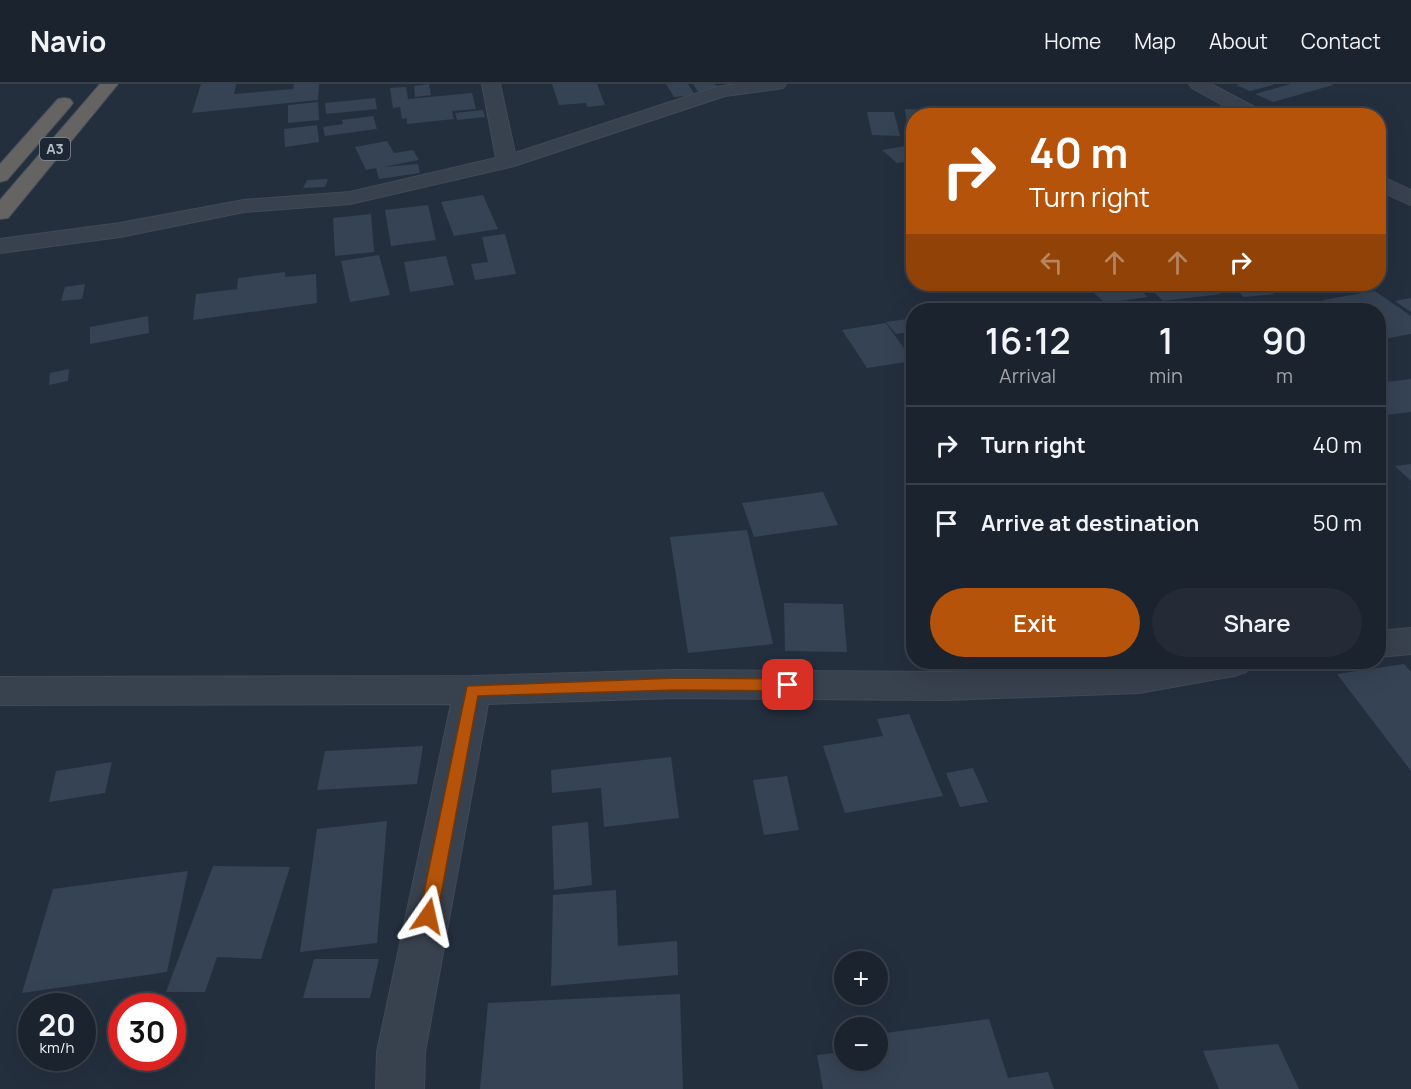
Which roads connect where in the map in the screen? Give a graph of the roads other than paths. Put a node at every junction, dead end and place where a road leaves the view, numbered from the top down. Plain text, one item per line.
1 (109, 84) edge
2 (491, 84) edge
3 (777, 84) edge
4 (1198, 84) edge
5 (74, 92) dead end
6 (1242, 108) edge
7 (507, 162) junction
8 (0, 176) edge
9 (1386, 185) edge
10 (1411, 199) edge
11 (0, 213) edge
12 (0, 246) edge
13 (1411, 641) edge
14 (1386, 643) edge
15 (1195, 669) edge
16 (472, 690) junction
17 (0, 692) edge
18 (400, 1089) edge

1 - 11 highway, A3
2 - 7 street
3 - 7 street
4 - 6 street
5 - 8 highway, A3
7 - 12 street
9 - 10 street
13 - 14 street
15 - 16 street
16 - 17 street
16 - 18 street

